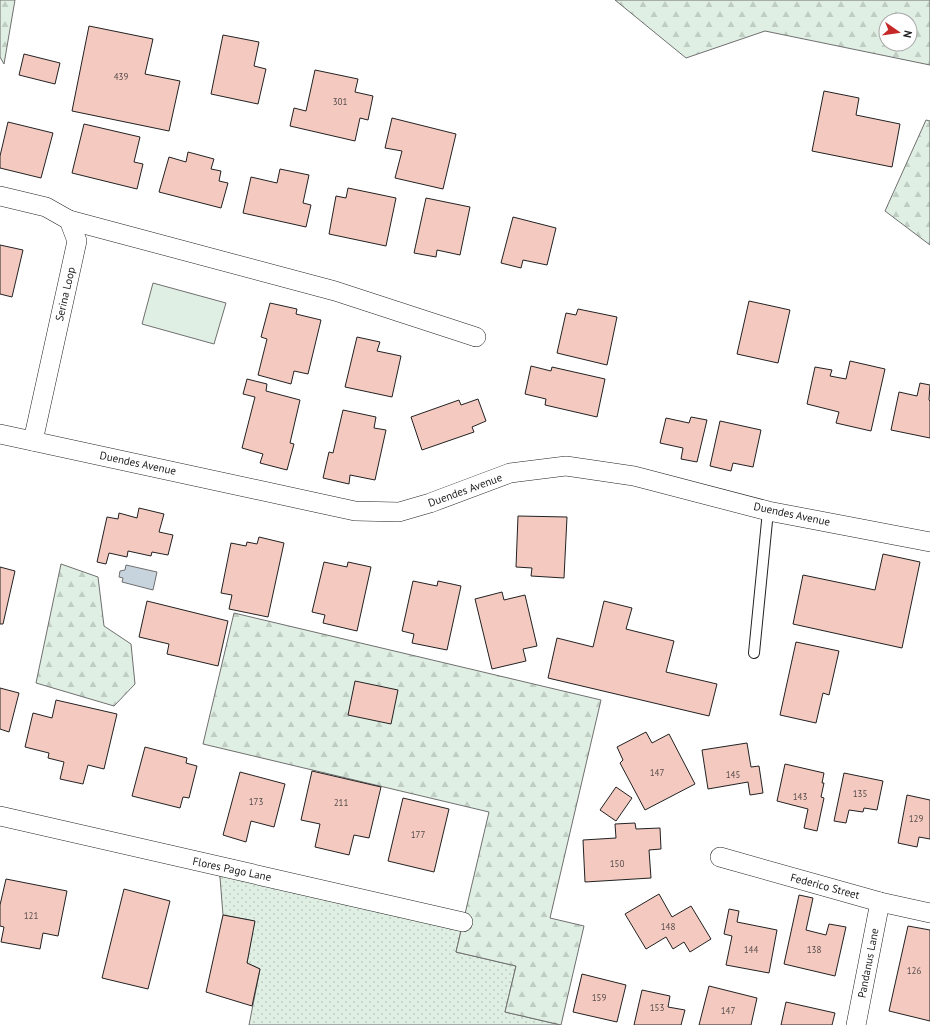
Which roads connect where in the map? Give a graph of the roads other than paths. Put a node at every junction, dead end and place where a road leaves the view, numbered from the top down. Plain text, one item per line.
1 (0, 196) edge
2 (69, 220) junction
3 (476, 337) dead end
4 (0, 434) edge
5 (33, 441) junction
6 (768, 511) junction
7 (930, 542) edge
8 (754, 653) dead end
9 (0, 816) edge
10 (720, 857) dead end
11 (880, 902) junction
12 (930, 913) edge
13 (463, 922) dead end
14 (856, 1025) edge

1 - 2 street
2 - 3 street
2 - 5 street, Serina Loop
4 - 5 street, Duendes Avenue
5 - 6 street, Duendes Avenue
6 - 7 street, Duendes Avenue
6 - 8 lane
9 - 13 street, Flores Pago Lane
10 - 11 street, Federico Street
11 - 12 street, Federico Street
11 - 14 street, Pandanus Lane

